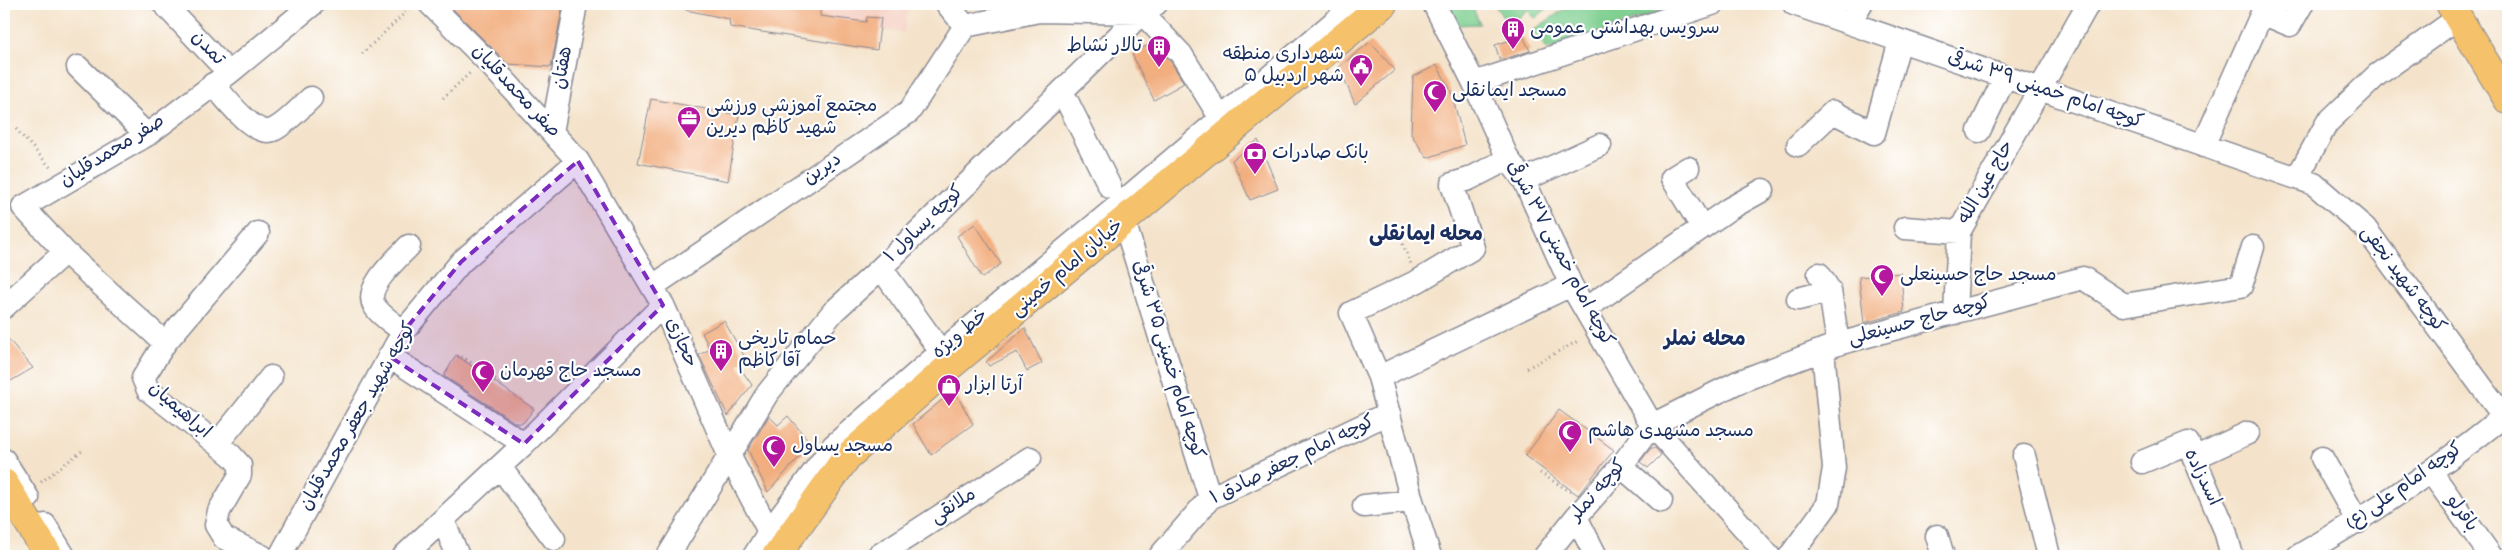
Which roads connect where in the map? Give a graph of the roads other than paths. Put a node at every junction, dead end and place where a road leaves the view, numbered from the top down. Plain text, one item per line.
1 (164, 4) edge
2 (313, 4) edge
3 (430, 4) edge
4 (576, 4) edge
5 (947, 4) edge
6 (1356, 4) edge
7 (1383, 4) edge
8 (1434, 4) edge
9 (1712, 4) edge
10 (1794, 4) edge
11 (1861, 4) edge
12 (2088, 4) edge
13 (2302, 4) edge
14 (1145, 7) edge
15 (2454, 11) edge
16 (1849, 23) junction
17 (965, 26) junction
18 (1900, 41) junction
19 (78, 67) dead end
20 (2005, 77) junction
21 (221, 79) junction
22 (1474, 83) junction
23 (2041, 90) junction
24 (1062, 91) junction
25 (311, 98) dead end
26 (2508, 100) edge
27 (1225, 125) junction
28 (1979, 131) dead end
29 (552, 132) junction
30 (147, 135) junction
31 (1798, 144) dead end
32 (1600, 145) dead end
33 (2203, 146) junction
34 (1508, 159) junction
35 (578, 161) junction
36 (1688, 168) dead end
37 (2297, 178) junction
38 (1524, 180) junction
39 (1763, 190) dead end
40 (1118, 205) junction
41 (1702, 227) junction
42 (1905, 228) dead end
43 (1960, 232) junction
44 (258, 233) dead end
45 (408, 246) dead end
46 (2252, 247) dead end
47 (65, 252) junction
48 (881, 268) junction
49 (1571, 285) junction
50 (658, 296) junction
51 (1798, 299) dead end
52 (4, 307) edge
53 (1585, 309) junction
54 (1956, 313) junction
55 (403, 332) junction
56 (166, 343) junction
57 (1830, 347) junction
58 (941, 352) junction
59 (389, 356) junction
60 (271, 377) dead end
61 (1379, 377) junction
62 (1389, 413) junction
63 (2506, 415) edge
64 (1652, 425) junction
65 (2248, 433) dead end
66 (217, 444) junction
67 (524, 444) junction
68 (729, 455) junction
69 (2024, 456) dead end
70 (1030, 458) dead end
71 (2194, 458) junction
72 (2322, 458) dead end
73 (4, 460) edge
74 (2142, 462) dead end
75 (1621, 466) junction
76 (500, 467) junction
77 (2431, 472) junction
78 (15, 489) edge
79 (1210, 498) junction
80 (1412, 501) junction
81 (1661, 501) dead end
82 (1364, 506) dead end
83 (1582, 510) junction
84 (443, 520) junction
85 (2358, 522) junction
86 (554, 539) dead end
87 (773, 550) edge
88 (49, 556) edge
89 (64, 556) edge
90 (262, 556) edge
91 (280, 556) edge
92 (404, 556) edge
93 (458, 556) edge
94 (668, 556) edge
95 (878, 556) edge
96 (1160, 556) edge
97 (1430, 556) edge
98 (1545, 556) edge
99 (1596, 556) edge
100 (1769, 556) edge
101 (1790, 556) edge
102 (2049, 556) edge
103 (2232, 556) edge
104 (2298, 556) edge
105 (2491, 556) edge

1 - 21 street, تمدن
2 - 21 street, صفر محمدقلیان
3 - 29 street, صفر محمدقلیان
4 - 29 street, هفتان
5 - 17 street
6 - 27 street
7 - 27 main road, خیابان امام خمینی
8 - 22 street, کوچه امام خمینی ۳۷ شرقی
9 - 22 street
10 - 16 street, کوچه امام خمینی ۳۹ شرقی
11 - 16 street
12 - 23 street, حاج عین الله
13 - 33 street
14 - 17 street
14 - 24 street, کوچه یساول ۱
14 - 27 street
15 - 26 main road
15 - 37 street
16 - 18 street, کوچه امام خمینی ۳۹ شرقی
17 - 50 street, دیرین
18 - 20 street, کوچه امام خمینی ۳۹ شرقی
18 - 31 street
19 - 30 street
20 - 23 street, کوچه امام خمینی ۳۹ شرقی
20 - 28 street
21 - 25 street, تمدن
21 - 30 street, صفر محمدقلیان
22 - 34 street, کوچه امام خمینی ۳۷ شرقی
23 - 33 street, کوچه امام خمینی ۳۹ شرقی
23 - 43 street, حاج عین الله
24 - 40 street, کوچه امام خمینی ۳۵ شرقی
24 - 48 street, کوچه یساول ۱
27 - 40 main road, خیابان امام خمینی
29 - 35 street, صفر محمدقلیان
30 - 47 street, صفر محمدقلیان
32 - 38 street
33 - 37 street, کوچه امام خمینی ۳۹ شرقی
34 - 38 street, کوچه امام خمینی ۳۷ شرقی
34 - 61 street
35 - 50 street, حجازی
35 - 55 street, کوچه شهید جعفر محمدقلیان
36 - 41 street
37 - 63 street, کوچه شهید نجفی
38 - 49 street, کوچه امام خمینی ۳۷ شرقی
39 - 41 street
40 - 58 street, خط ویژه
40 - 79 street, کوچه امام خمینی ۳۵ شرقی
40 - 87 main road, خیابان امام خمینی
41 - 53 street
42 - 43 street
43 - 54 street, حاج عین الله
44 - 56 street, ابراهیمیان
45 - 55 street
46 - 54 street, کوچه حاج حسینعلی
47 - 52 street
47 - 56 street
48 - 58 street
48 - 68 street, کوچه یساول ۱
49 - 53 street, کوچه امام خمینی ۳۷ شرقی
49 - 61 street
50 - 67 street, دیرین
50 - 68 street, حجازی
51 - 57 street
53 - 64 street, کوچه امام خمینی ۳۷ شرقی
54 - 57 street, کوچه حاج حسینعلی
55 - 59 street, کوچه شهید جعفر محمدقلیان
56 - 66 street, ابراهیمیان
57 - 64 street, کوچه حاج حسینعلی
57 - 101 street
58 - 87 street, خط ویژه
59 - 67 street
59 - 91 street, کوچه شهید جعفر محمدقلیان
60 - 66 street
61 - 62 street
62 - 79 street, کوچه امام جعفر صادق ۱
62 - 80 street
63 - 77 street, کوچه امام علی (ع)
64 - 75 street, کوچه نملر
64 - 100 street, کوچه امام خمینی ۳۷ شرقی
65 - 71 street
66 - 90 street, ابراهیمیان
67 - 76 street, دیرین
68 - 87 street, حجازی
68 - 94 street, کوچه یساول ۱
69 - 102 street
70 - 95 street, ملانقی
71 - 74 street, اسدزاده
71 - 103 street, اسدزاده
72 - 85 street
73 - 78 street
75 - 81 street
75 - 83 street, کوچه نملر
76 - 84 street, دیرین
76 - 86 street
77 - 85 street, کوچه امام علی (ع)
77 - 105 street, باقرلو
78 - 88 main road
78 - 89 street
79 - 96 street, کوچه امام جعفر صادق ۱
80 - 82 street
80 - 97 street
83 - 98 street, کوچه نملر
83 - 99 street
84 - 92 street, دیرین
84 - 93 street
85 - 104 street, کوچه امام علی (ع)

